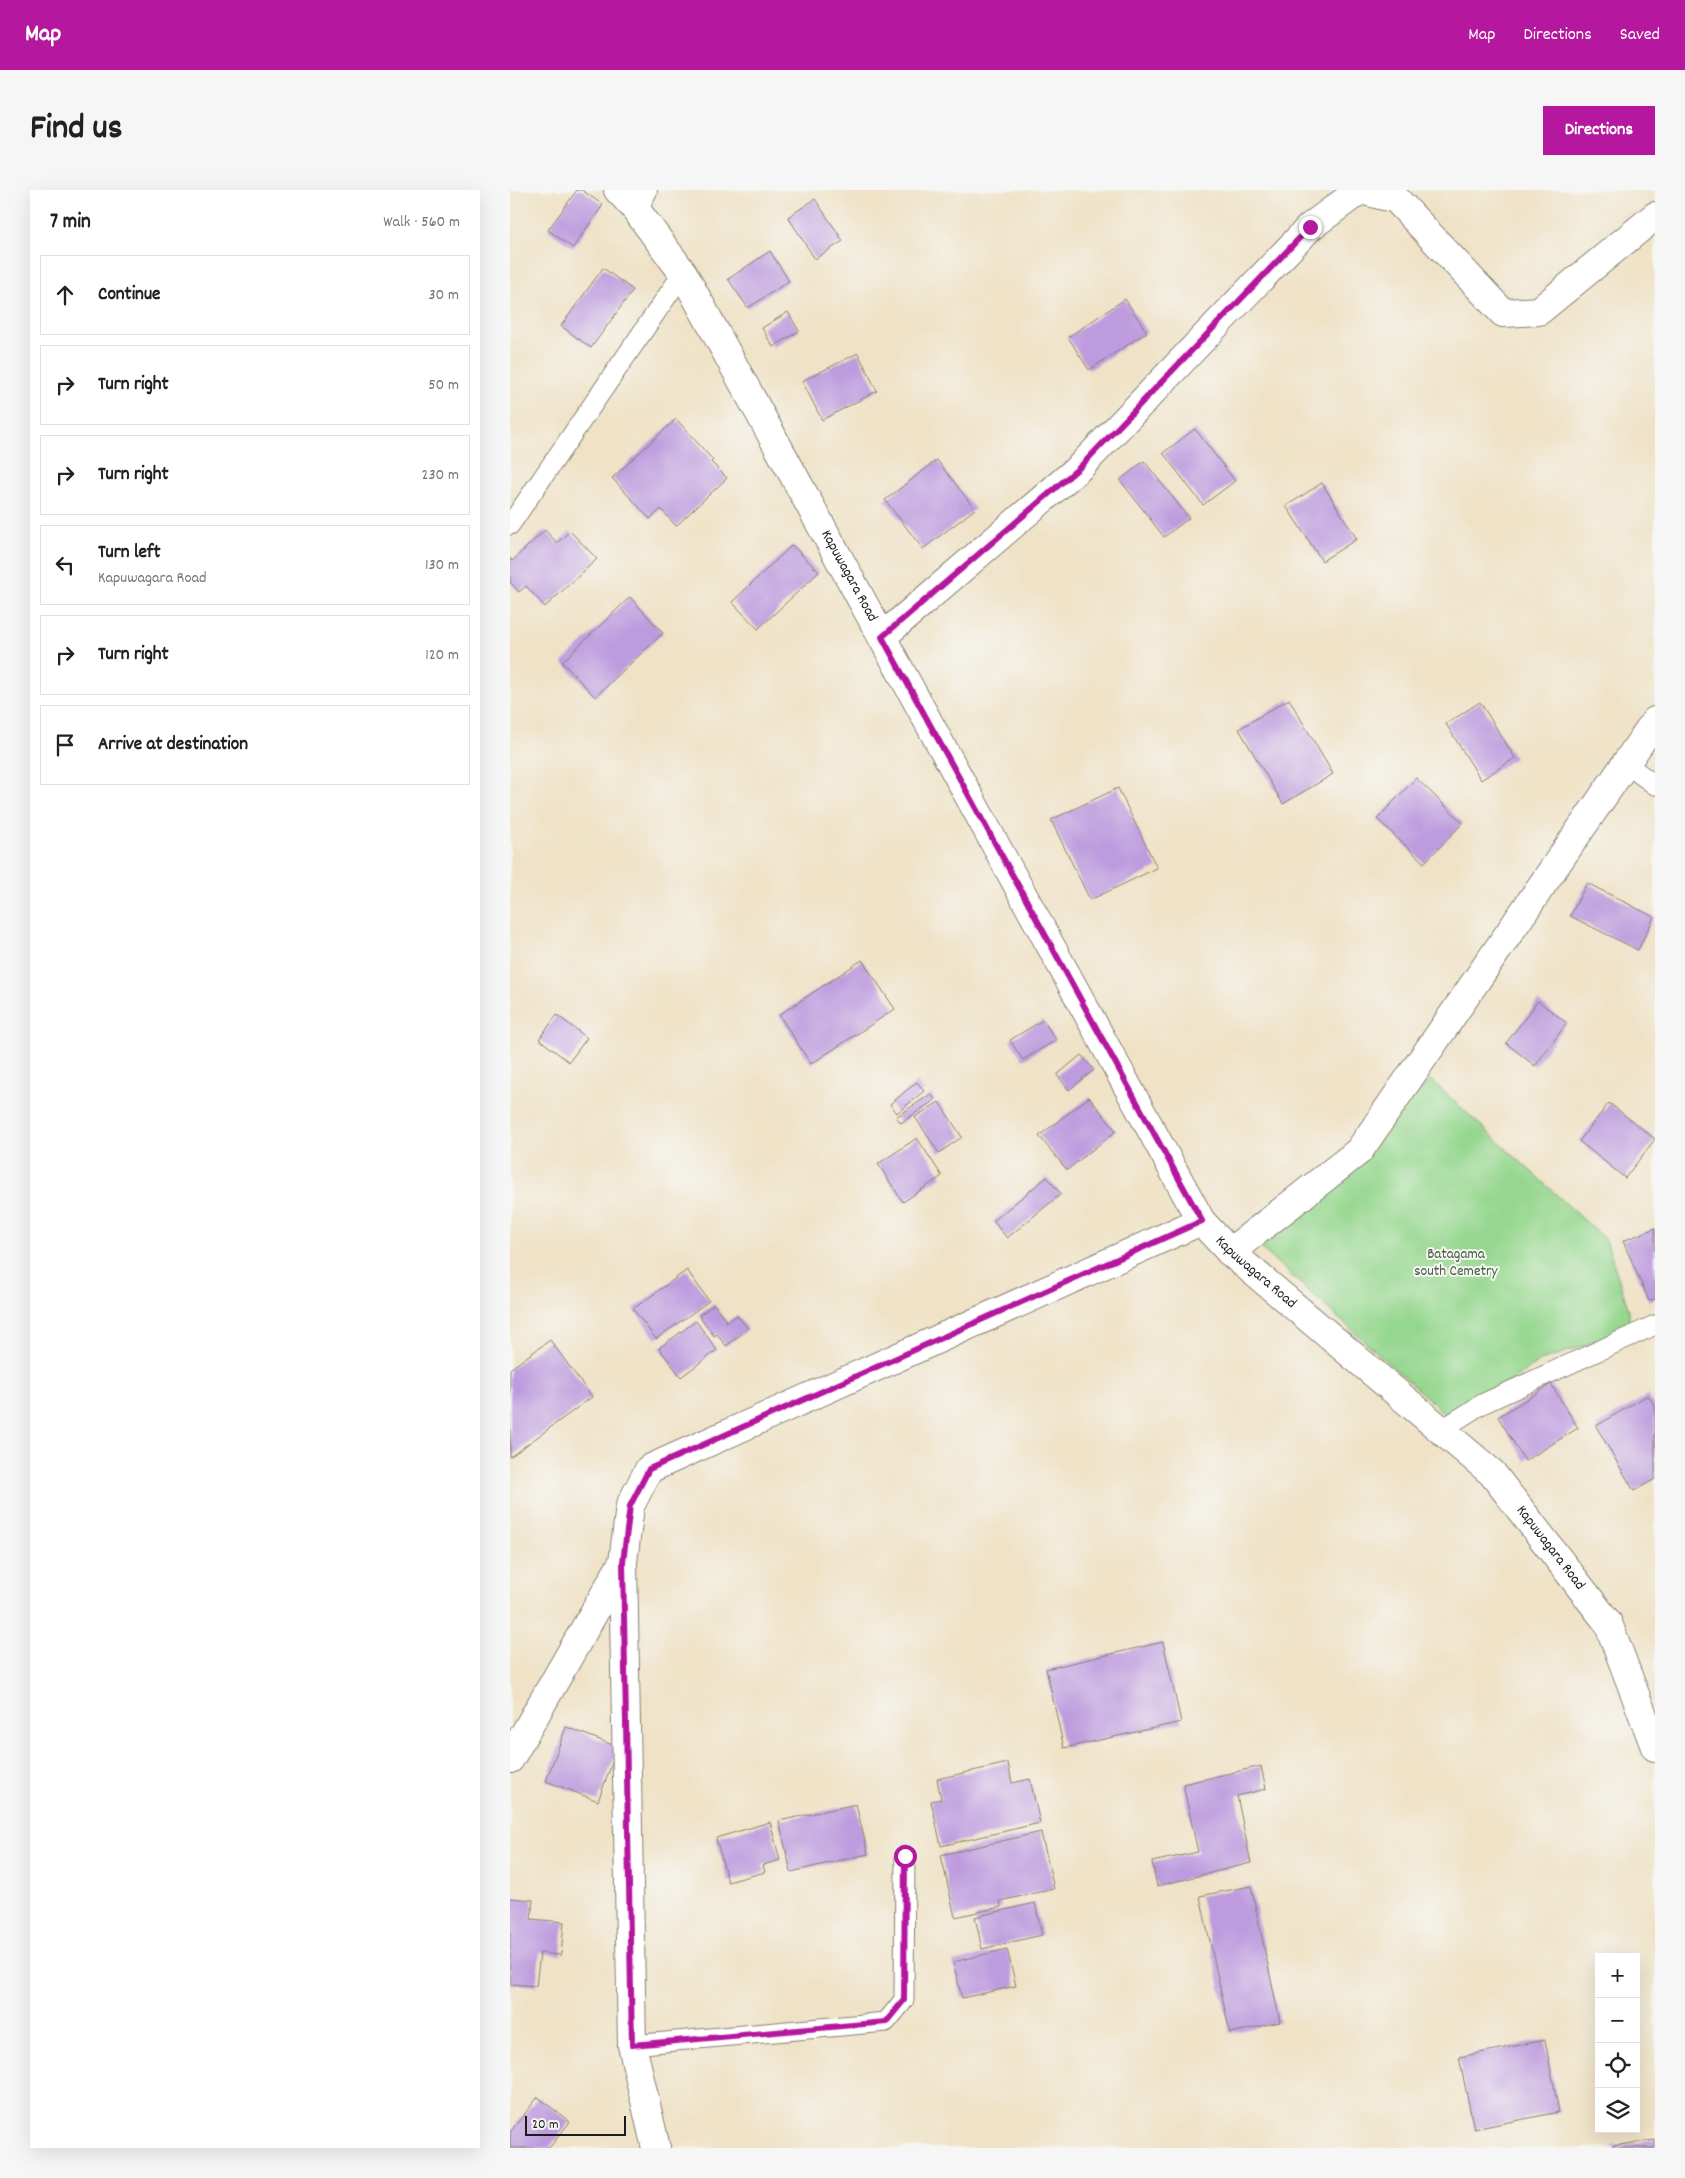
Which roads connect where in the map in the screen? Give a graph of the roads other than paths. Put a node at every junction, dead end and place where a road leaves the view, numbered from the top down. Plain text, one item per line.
1 (632, 196) edge
2 (1655, 216) edge
3 (683, 273) junction
4 (510, 525) edge
5 (882, 637) junction
6 (1655, 721) edge
7 (1625, 763) junction
8 (1655, 785) edge
9 (1202, 1221) junction
10 (1230, 1252) junction
11 (1655, 1325) edge
12 (1441, 1430) junction
13 (623, 1562) junction
14 (1655, 1747) edge
15 (510, 1759) edge
16 (905, 1856) dead end
17 (632, 2045) junction
18 (656, 2148) edge

1 - 3 street, Kapuwagara Road
2 - 5 street
3 - 4 lane
3 - 5 street, Kapuwagara Road
5 - 9 street, Kapuwagara Road
6 - 7 street
7 - 8 lane
7 - 10 street
9 - 10 street, Kapuwagara Road
9 - 13 street
10 - 12 street, Kapuwagara Road
11 - 12 lane
12 - 14 street, Kapuwagara Road
13 - 15 street
13 - 17 street
16 - 17 lane
17 - 18 street

